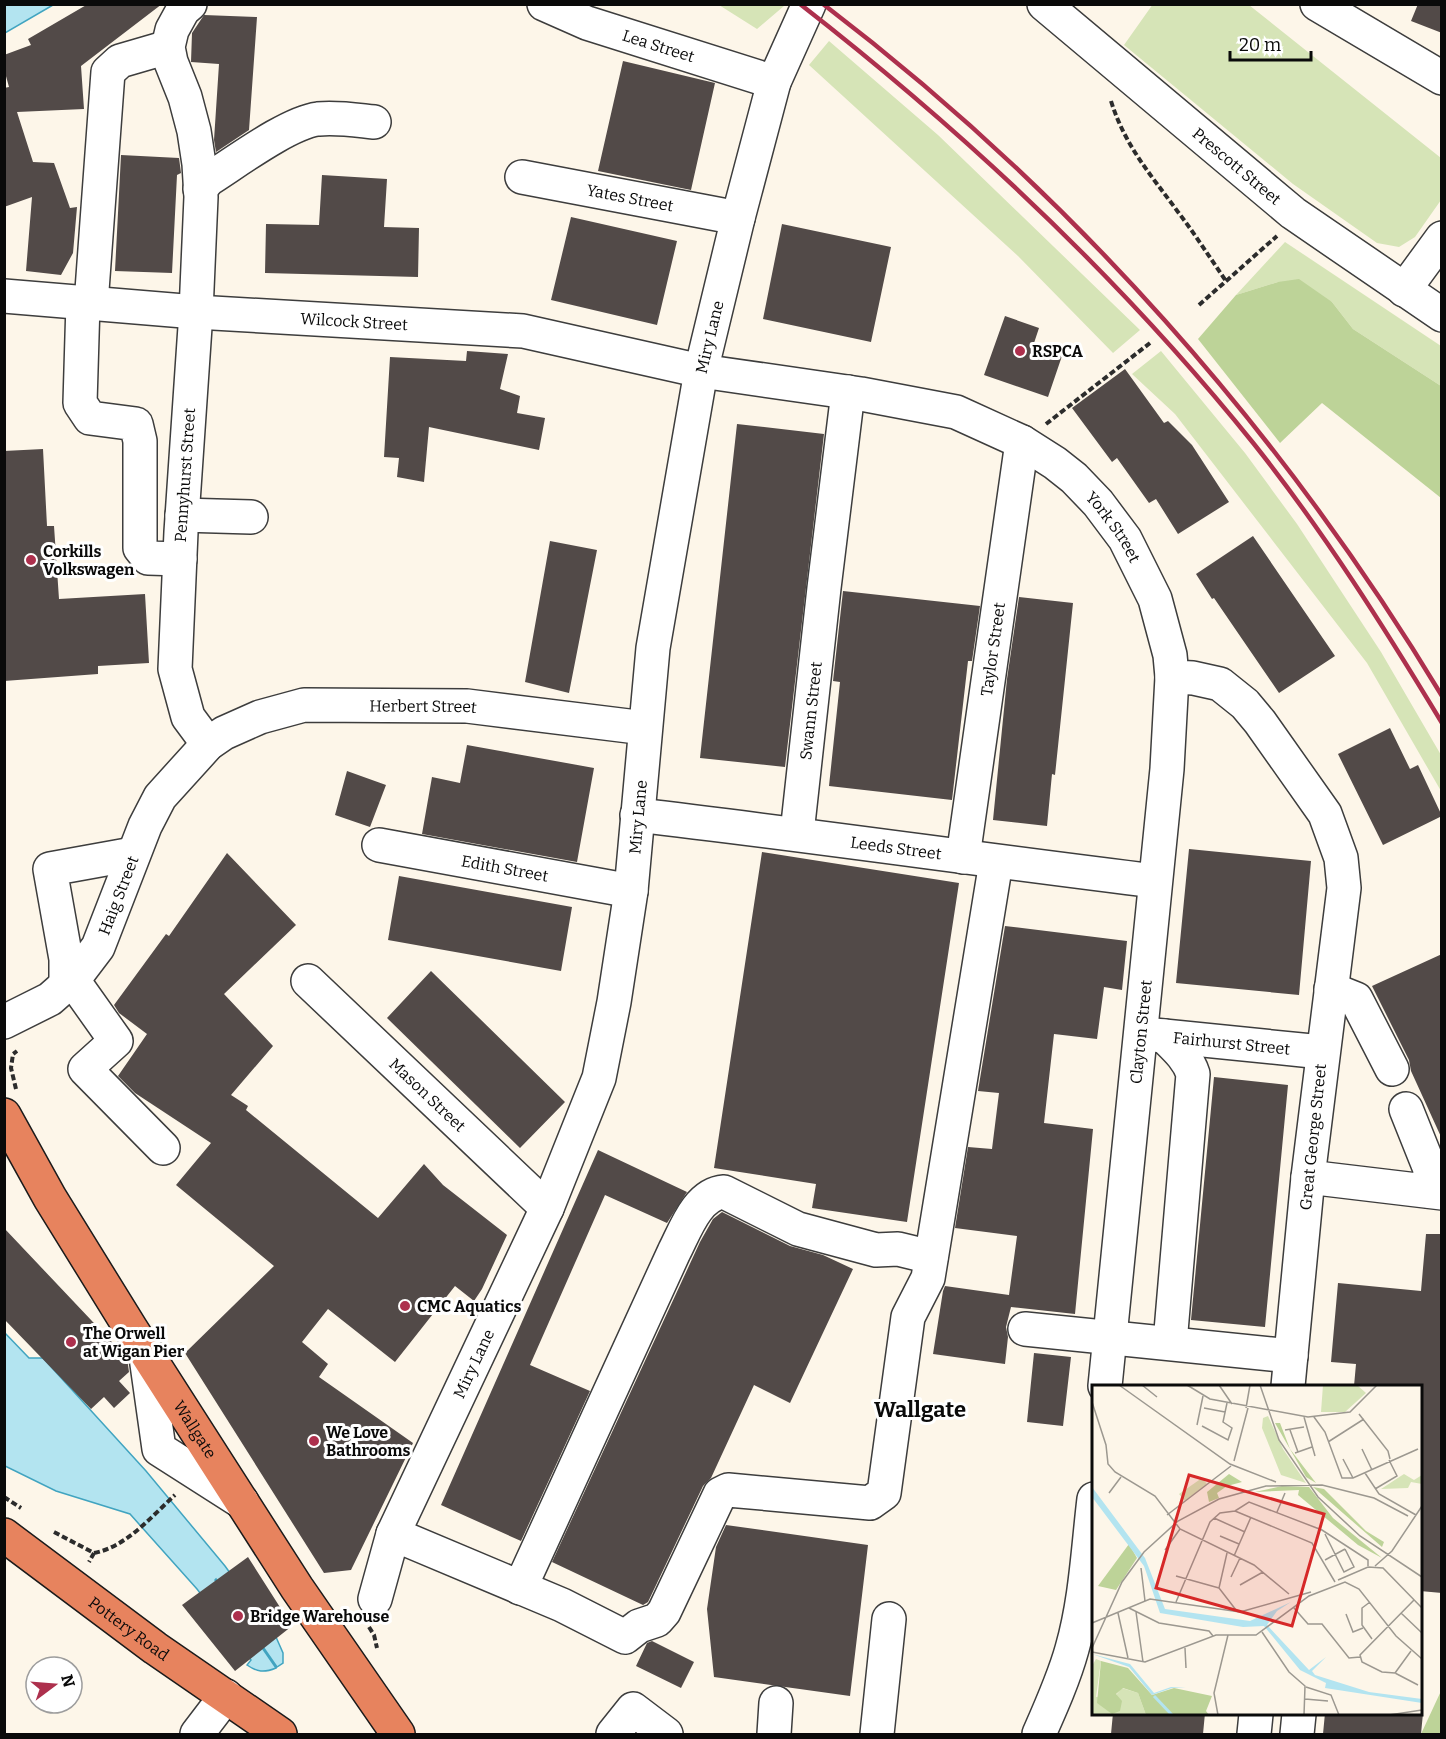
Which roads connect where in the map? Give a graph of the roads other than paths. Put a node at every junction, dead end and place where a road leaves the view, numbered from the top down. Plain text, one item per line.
1 (190, 4) edge
2 (544, 4) edge
3 (810, 4) edge
4 (1044, 4) edge
5 (1317, 4) edge
6 (168, 47) junction
7 (1442, 78) edge
8 (774, 82) junction
9 (374, 122) dead end
10 (522, 177) dead end
11 (201, 193) junction
12 (738, 219) junction
13 (1442, 238) edge
14 (1404, 290) junction
15 (4, 296) edge
16 (87, 304) junction
17 (196, 312) junction
18 (1442, 315) edge
19 (701, 370) junction
20 (848, 392) junction
21 (1023, 442) junction
22 (182, 515) junction
23 (251, 517) dead end
24 (180, 559) junction
25 (1172, 677) junction
26 (645, 728) junction
27 (208, 744) junction
28 (637, 815) junction
29 (797, 833) junction
30 (379, 845) dead end
31 (133, 854) junction
32 (963, 857) junction
33 (996, 862) junction
34 (1155, 881) junction
35 (631, 891) junction
36 (308, 981) dead end
37 (69, 982) junction
38 (1331, 989) junction
39 (4, 1022) edge
40 (1152, 1035) junction
41 (1322, 1052) junction
42 (1392, 1069) dead end
43 (1406, 1109) dead end
44 (4, 1115) edge
45 (163, 1148) dead end
46 (1308, 1177) junction
47 (1435, 1192) edge
48 (547, 1209) junction
49 (931, 1257) junction
50 (1025, 1329) dead end
51 (1110, 1337) junction
52 (1170, 1343) junction
53 (1289, 1371) edge
54 (1105, 1385) edge
55 (1092, 1518) edge
56 (393, 1534) junction
57 (7, 1541) edge
58 (520, 1588) junction
59 (375, 1599) dead end
60 (890, 1619) dead end
61 (226, 1696) junction
62 (1256, 1715) edge
63 (1299, 1715) edge
64 (379, 1721) edge
65 (268, 1726) edge
66 (197, 1734) edge
67 (398, 1734) edge
68 (613, 1734) edge
69 (666, 1734) edge
70 (877, 1734) edge
71 (1039, 1734) edge
72 (1254, 1734) edge
73 (1297, 1734) edge

1 - 6 street
2 - 8 street, Lea Street
3 - 8 street, Miry Lane
4 - 14 street, Prescott Street
5 - 7 street
6 - 11 street, Pennyhurst Street
6 - 16 street
8 - 12 street, Miry Lane
9 - 11 street
10 - 12 street, Yates Street
11 - 17 street, Pennyhurst Street
12 - 19 street, Miry Lane
13 - 14 street
14 - 18 street, Prescott Street
15 - 16 street, Wilcock Street
16 - 17 street, Wilcock Street
16 - 24 street
17 - 19 street, Wilcock Street
17 - 22 street, Pennyhurst Street
19 - 20 street, York Street
19 - 26 street, Miry Lane
20 - 21 street, York Street
20 - 29 street, Swann Street
21 - 25 street, York Street
21 - 32 street, Taylor Street
22 - 23 street
22 - 24 street, Pennyhurst Street
24 - 27 street, Pennyhurst Street
25 - 34 street, Clayton Street
25 - 38 street, Great George Street
26 - 27 street, Herbert Street
26 - 28 street, Miry Lane
27 - 31 street, Haig Street
28 - 29 street, Leeds Street
28 - 35 street, Miry Lane
29 - 32 street, Leeds Street
30 - 35 street, Edith Street
31 - 37 street, Haig Street
31 - 37 street
32 - 33 street, Leeds Street
33 - 34 street, Leeds Street
33 - 49 street
34 - 40 street, Clayton Street
35 - 48 street, Miry Lane
36 - 48 street, Mason Street
37 - 39 street, Haig Street
37 - 45 street
38 - 41 street, Great George Street
38 - 42 street
40 - 41 street, Fairhurst Street
40 - 51 street, Clayton Street
40 - 52 street
41 - 46 street, Great George Street
43 - 47 street
44 - 64 highway, Wallgate
46 - 47 street
46 - 53 street, Great George Street
48 - 56 street, Miry Lane
49 - 58 street
49 - 58 street
50 - 51 street
51 - 52 street
51 - 54 street, Clayton Street
52 - 53 street
55 - 71 street
56 - 58 street
56 - 59 street, Miry Lane
57 - 61 highway, Pottery Road
60 - 70 street
61 - 65 highway, Pottery Road
61 - 66 street
62 - 72 street
63 - 73 street
64 - 67 highway, Wallgate
68 - 69 street

